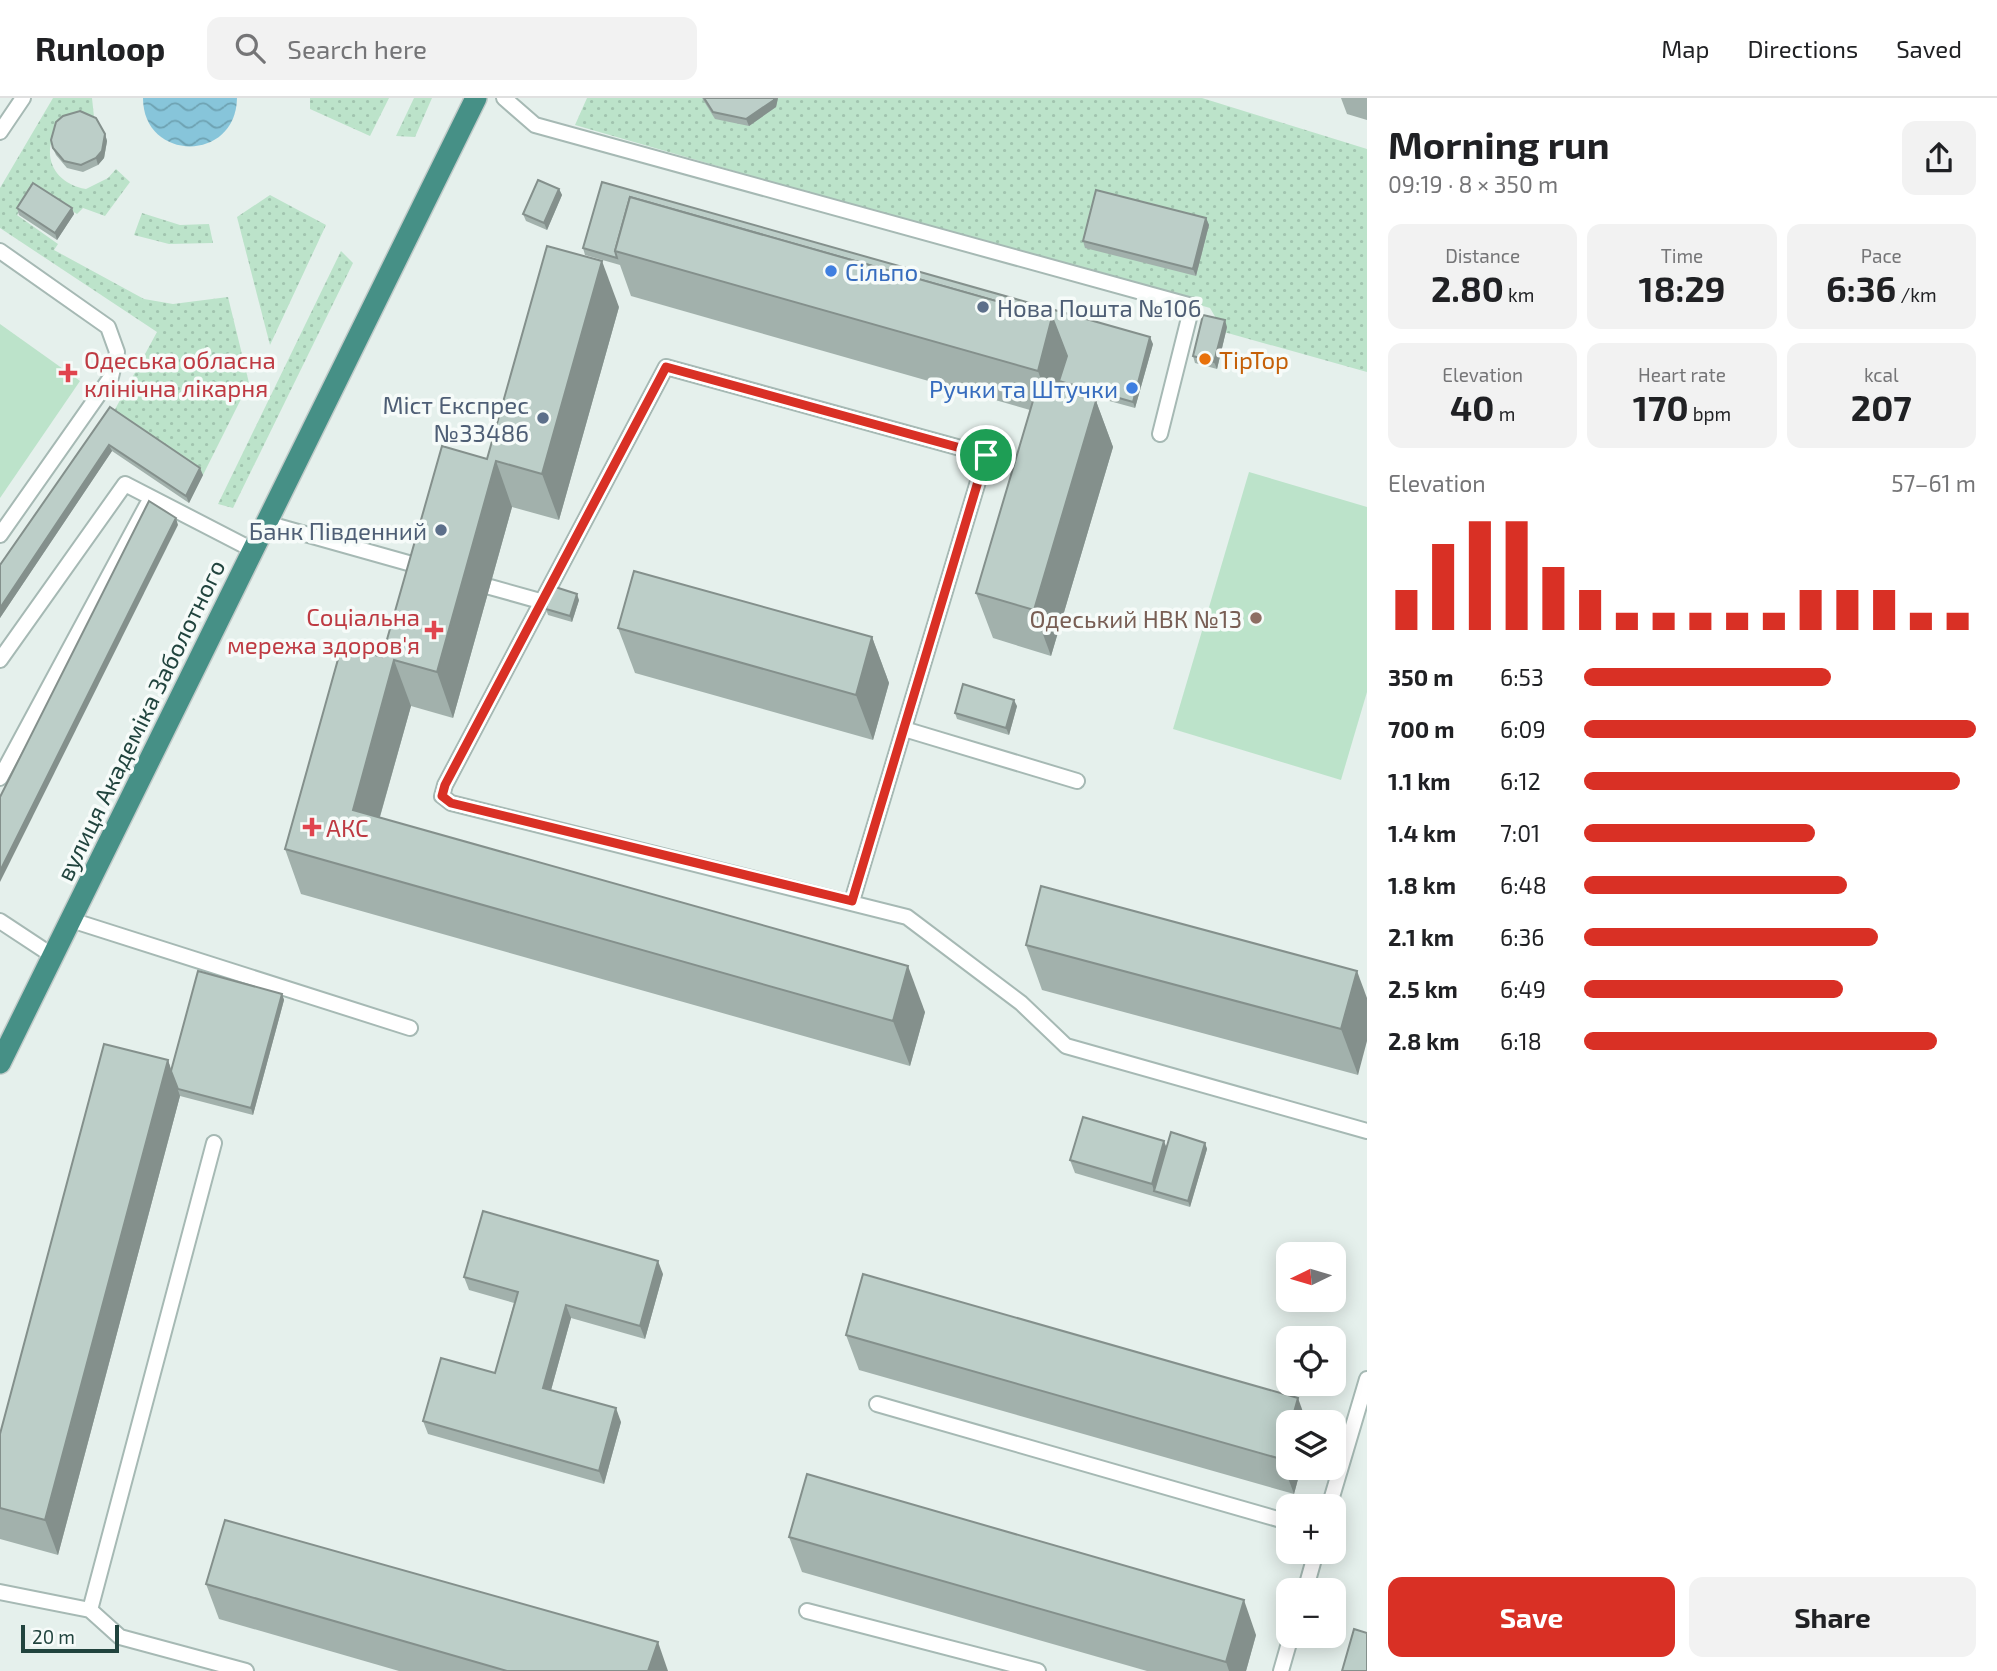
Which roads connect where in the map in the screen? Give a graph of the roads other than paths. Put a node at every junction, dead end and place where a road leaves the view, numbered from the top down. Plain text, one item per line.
1 (23, 98) edge
2 (476, 98) edge
3 (504, 98) edge
4 (0, 132) edge
5 (0, 251) edge
6 (1160, 434) dead end
7 (152, 498) junction
8 (266, 523) junction
9 (0, 535) edge
10 (253, 550) junction
11 (436, 571) edge
12 (490, 587) dead end
13 (540, 601) junction
14 (0, 660) edge
15 (904, 729) junction
16 (0, 778) edge
17 (1077, 781) dead end
18 (852, 901) junction
19 (71, 920) junction
20 (0, 921) edge
21 (53, 956) junction
22 (411, 1028) dead end
23 (0, 1063) edge
24 (1367, 1130) edge
25 (214, 1143) dead end
26 (1367, 1379) edge
27 (877, 1404) dead end
28 (1333, 1494) edge
29 (1276, 1519) edge
30 (0, 1592) edge
31 (90, 1610) junction
32 (807, 1611) dead end
33 (1288, 1648) edge
34 (245, 1671) edge
35 (1038, 1671) edge
36 (1281, 1671) edge

1 - 4 lane
2 - 8 highway, вулиця Академіка Заболотного
3 - 6 lane
5 - 9 lane
7 - 10 lane
7 - 14 lane
7 - 16 lane
8 - 10 highway, вулиця Академіка Заболотного
8 - 11 lane
10 - 19 highway, вулиця Академіка Заболотного
12 - 13 lane
13 - 15 lane
13 - 18 lane
15 - 17 lane
15 - 18 lane
18 - 24 lane
19 - 21 highway, вулиця Академіка Заболотного
19 - 22 lane
20 - 21 lane
21 - 23 highway, вулиця Академіка Заболотного
25 - 31 lane
26 - 28 lane
27 - 29 lane
30 - 31 lane
31 - 34 lane
32 - 35 lane
33 - 36 lane

